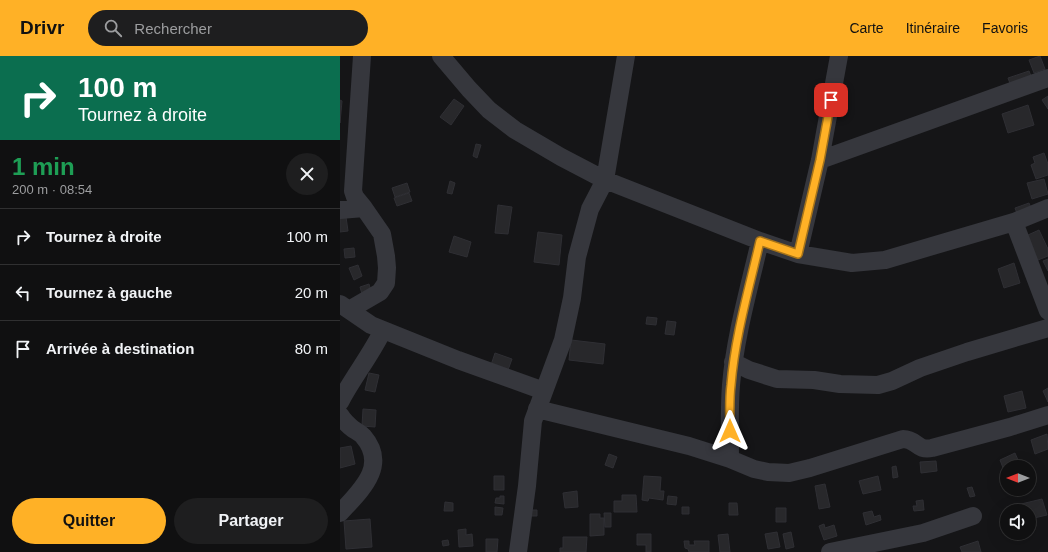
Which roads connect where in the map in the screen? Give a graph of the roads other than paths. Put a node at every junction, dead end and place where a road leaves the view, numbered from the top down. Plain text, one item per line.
1 (362, 56) edge
2 (441, 56) edge
3 (626, 56) edge
4 (839, 56) edge
5 (1048, 78) edge
6 (820, 160) junction
7 (605, 180) junction
8 (364, 208) junction
9 (1048, 208) edge
10 (340, 210) edge
11 (1014, 222) junction
12 (760, 241) junction
13 (798, 254) junction
14 (345, 307) edge
15 (1048, 311) edge
16 (1048, 328) edge
17 (383, 330) junction
18 (733, 362) junction
19 (544, 391) junction
20 (340, 402) edge
21 (537, 409) junction
22 (340, 415) edge
23 (1048, 415) edge
24 (730, 459) junction
25 (340, 512) edge
26 (973, 516) dead end
27 (518, 552) edge
28 (830, 552) edge

1 - 8 street
2 - 7 street
3 - 7 street
4 - 6 street
5 - 6 street
6 - 13 street
7 - 12 street
7 - 19 street
8 - 10 street
8 - 14 street
9 - 11 street
11 - 13 street
11 - 15 street
12 - 13 street
12 - 18 street
14 - 17 street
16 - 18 street
17 - 19 street
17 - 20 street
18 - 24 street
19 - 21 street
21 - 24 street
21 - 27 street
22 - 25 street
23 - 24 street
26 - 28 street

